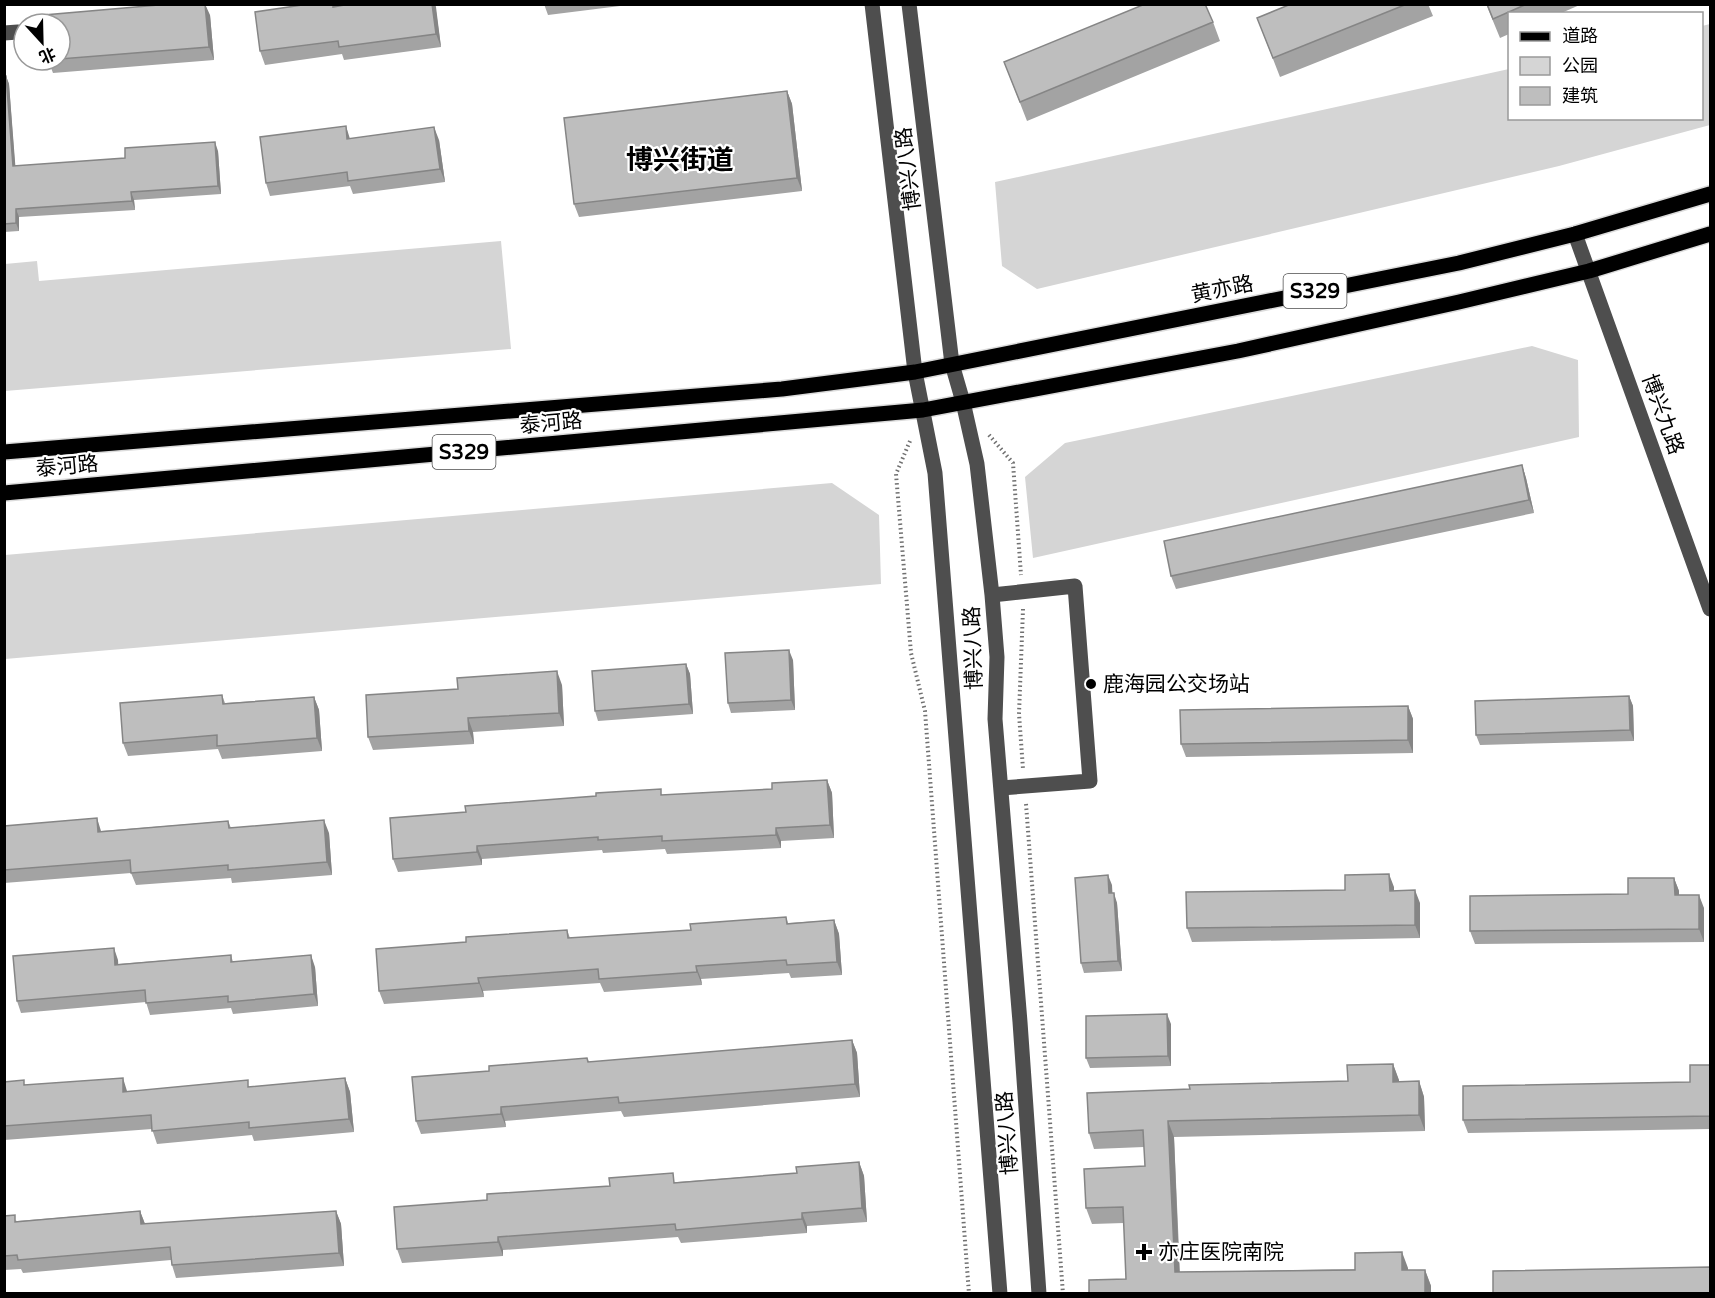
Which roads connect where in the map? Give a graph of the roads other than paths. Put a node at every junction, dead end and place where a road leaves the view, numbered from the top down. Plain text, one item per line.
1 (872, 4) edge
2 (909, 4) edge
3 (1710, 194) edge
4 (1575, 234) junction
5 (1710, 234) edge
6 (1589, 271) junction
7 (952, 364) junction
8 (915, 372) junction
9 (963, 402) junction
10 (923, 410) junction
11 (4, 452) edge
12 (4, 493) edge
13 (992, 595) junction
14 (1710, 609) edge
15 (1001, 788) junction
16 (1000, 1293) edge
17 (1039, 1293) edge

1 - 8 street, 博兴八路
2 - 7 street, 博兴八路
3 - 4 main road, 黄亦路 / S329
4 - 6 street, 博兴九路
4 - 7 main road, 黄亦路 / S329
5 - 6 main road, S329
6 - 9 main road, S329
6 - 14 street, 博兴九路
7 - 8 main road, 黄亦路 / S329
7 - 9 street, 博兴八路
8 - 10 street, 博兴八路
8 - 11 main road, 泰河路 / S329
9 - 10 main road, S329
9 - 13 street, 博兴八路
10 - 12 main road, 泰河路 / S329
10 - 16 street, 博兴八路
13 - 15 street, 博兴八路
13 - 15 street
15 - 17 street, 博兴八路

